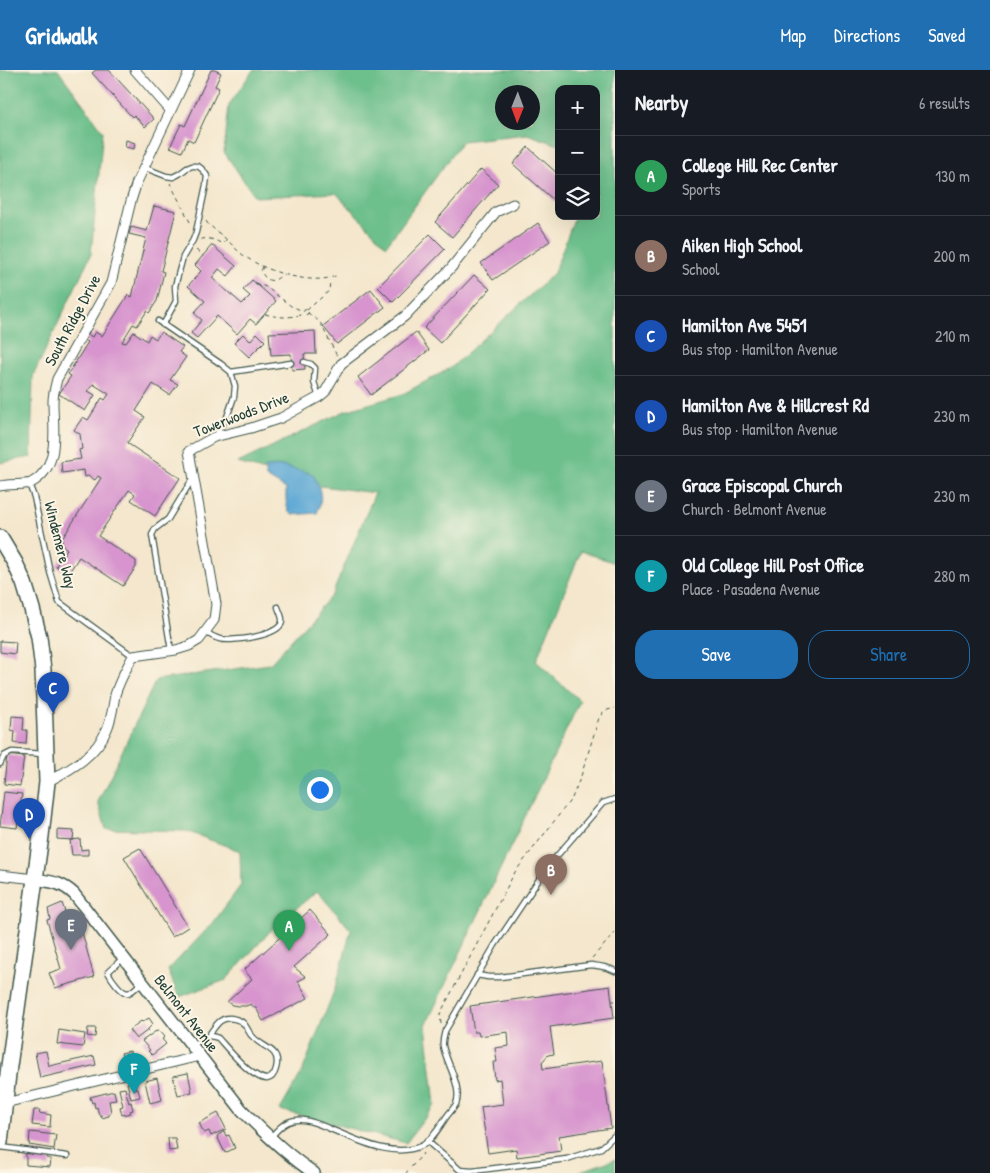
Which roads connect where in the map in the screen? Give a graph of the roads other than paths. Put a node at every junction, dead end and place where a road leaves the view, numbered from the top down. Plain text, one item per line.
1 (135, 70) edge
2 (190, 70) edge
3 (170, 110) junction
4 (144, 167) junction
5 (513, 204) dead end
6 (304, 362) dead end
7 (291, 363) dead end
8 (231, 372) junction
9 (319, 397) junction
10 (214, 437) junction
11 (194, 477) junction
12 (29, 484) junction
13 (0, 486) edge
14 (0, 538) edge
15 (278, 606) dead end
16 (205, 632) junction
17 (171, 650) junction
18 (133, 656) junction
19 (46, 754) junction
20 (0, 764) edge
21 (47, 782) junction
22 (615, 799) edge
23 (0, 875) edge
24 (35, 880) junction
25 (123, 958) junction
26 (615, 972) edge
27 (477, 975) junction
28 (142, 982) junction
29 (209, 1035) junction
30 (192, 1046) junction
31 (200, 1056) junction
32 (5, 1065) edge
33 (5, 1103) junction
34 (615, 1135) edge
35 (270, 1138) junction
36 (427, 1141) junction
37 (0, 1142) edge
38 (0, 1146) edge
39 (67, 1156) dead end
40 (314, 1173) edge

1 - 3 street
2 - 3 street, South Ridge Drive
3 - 4 street, South Ridge Drive
4 - 8 lane
4 - 12 street, South Ridge Drive
5 - 9 street, Towerwoods Drive
6 - 9 lane
7 - 8 lane
8 - 10 lane
9 - 10 street, Towerwoods Drive
10 - 11 street, Towerwoods Drive
11 - 16 street, Towerwoods Drive
11 - 17 lane
12 - 13 street, Windemere Way
12 - 18 lane, Windemere Way
14 - 19 main road
15 - 16 lane
16 - 17 street, Towerwoods Drive
17 - 18 street, Towerwoods Drive
18 - 21 street
19 - 20 lane
19 - 21 main road
21 - 24 main road
22 - 27 lane
23 - 24 street
24 - 25 street, Belmont Avenue
24 - 32 main road
25 - 28 street, Belmont Avenue
25 - 28 lane
26 - 27 lane
27 - 36 lane
28 - 30 street, Belmont Avenue
29 - 29 lane
29 - 30 lane
30 - 31 street, Belmont Avenue
31 - 33 street
31 - 35 street, Belmont Avenue
32 - 33 main road
33 - 37 main road
34 - 36 lane
35 - 36 lane
35 - 40 street, Belmont Avenue
38 - 39 lane

